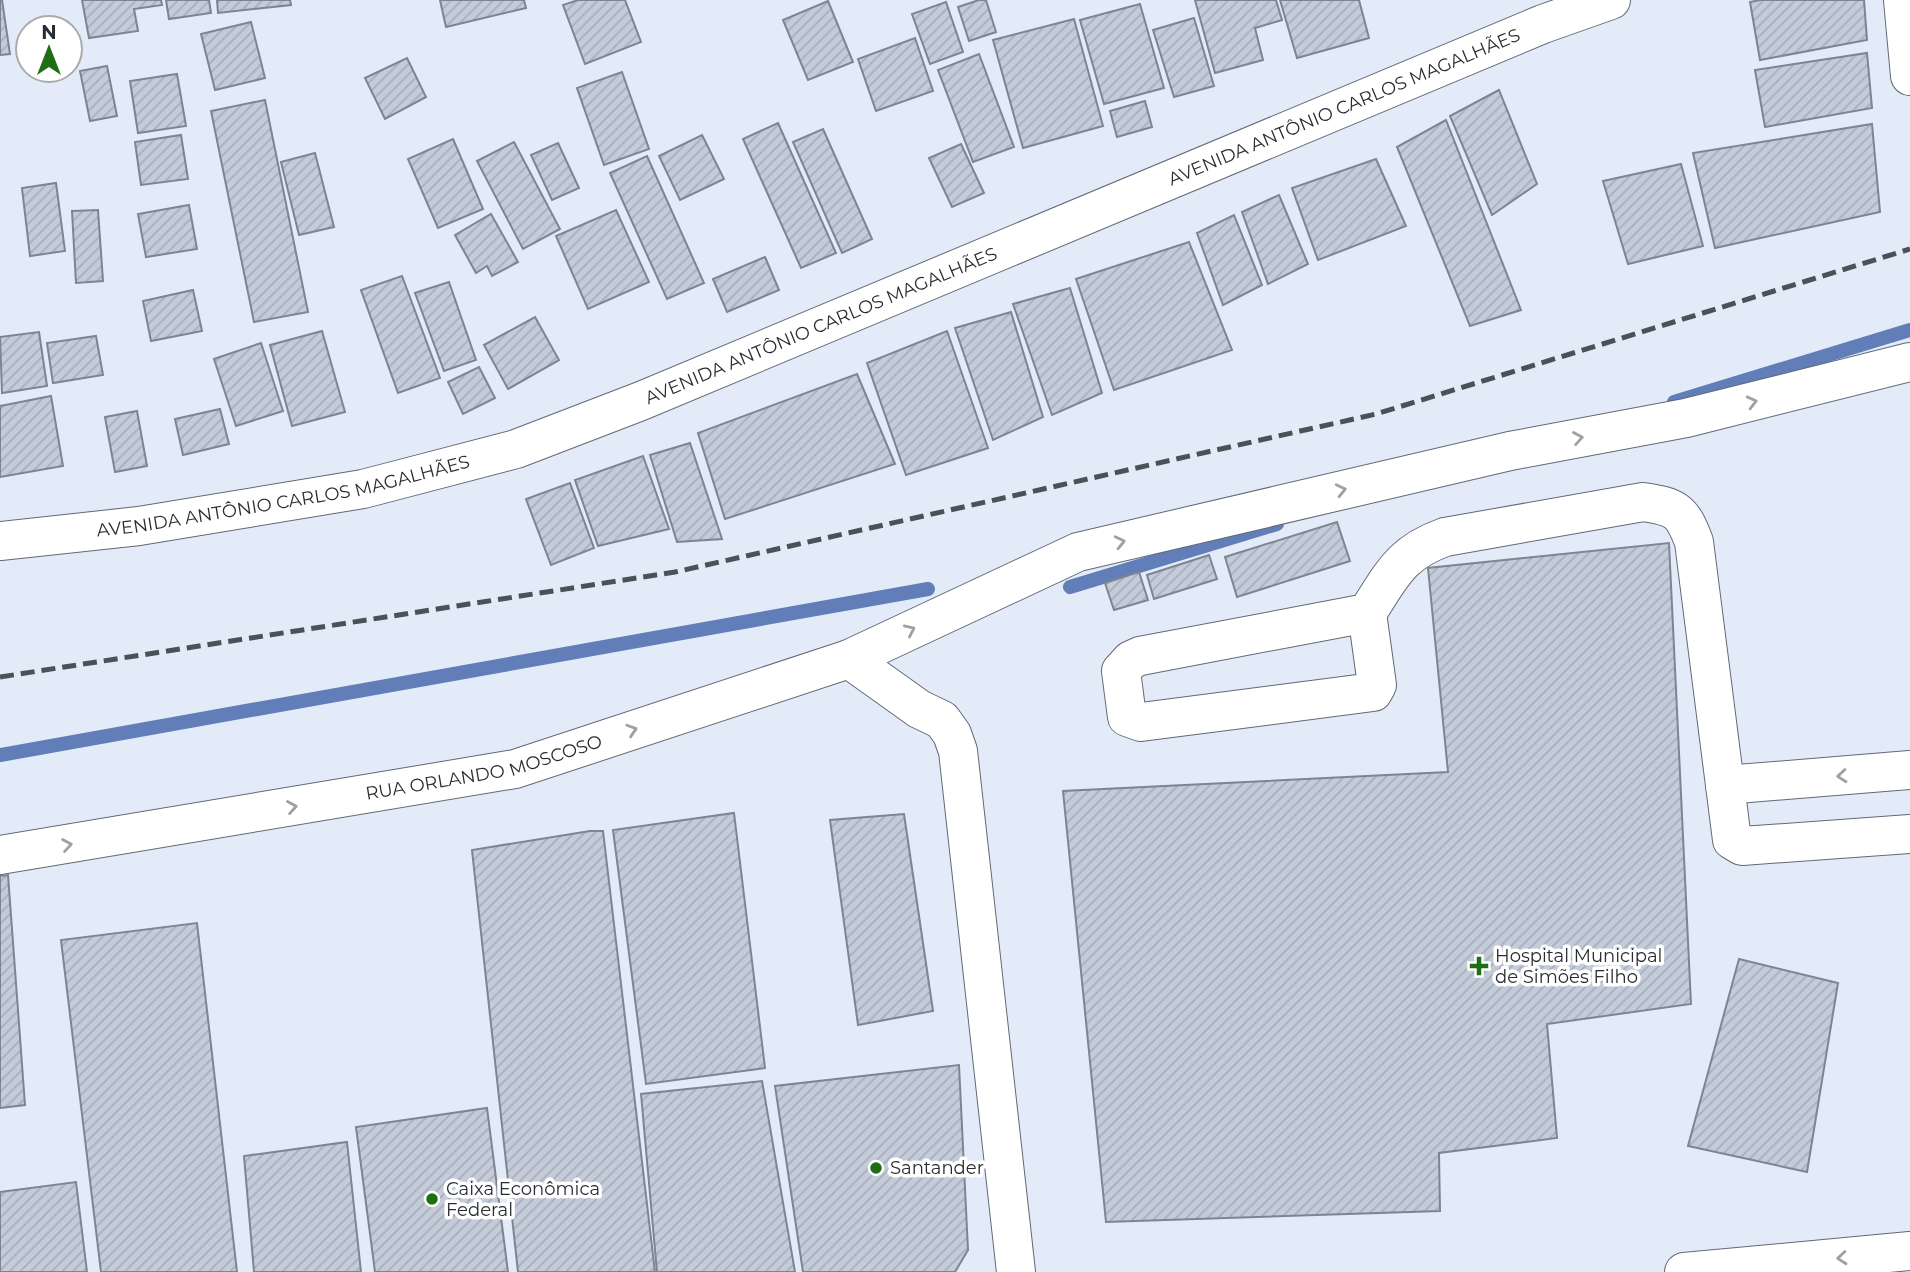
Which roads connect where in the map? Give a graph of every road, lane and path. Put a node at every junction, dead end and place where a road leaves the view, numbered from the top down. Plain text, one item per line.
1 (1611, 0) edge
2 (1903, 0) edge
3 (1909, 53) edge
4 (1910, 362) edge
5 (0, 541) edge
6 (1367, 613) junction
7 (849, 659) junction
8 (1910, 770) edge
9 (1725, 785) junction
10 (1910, 834) edge
11 (0, 855) edge
12 (1910, 1251) edge
13 (1016, 1272) edge
14 (1684, 1272) edge

1 - 5 street, AVENIDA ANTÔNIO CARLOS MAGALHÃES
2 - 3 street
7 -> 4 street, RUA ORLANDO MOSCOSO
6 - 6 street
6 - 9 street
11 -> 7 street, RUA ORLANDO MOSCOSO
7 - 13 street
8 -> 9 street
9 - 10 street
12 -> 14 street

